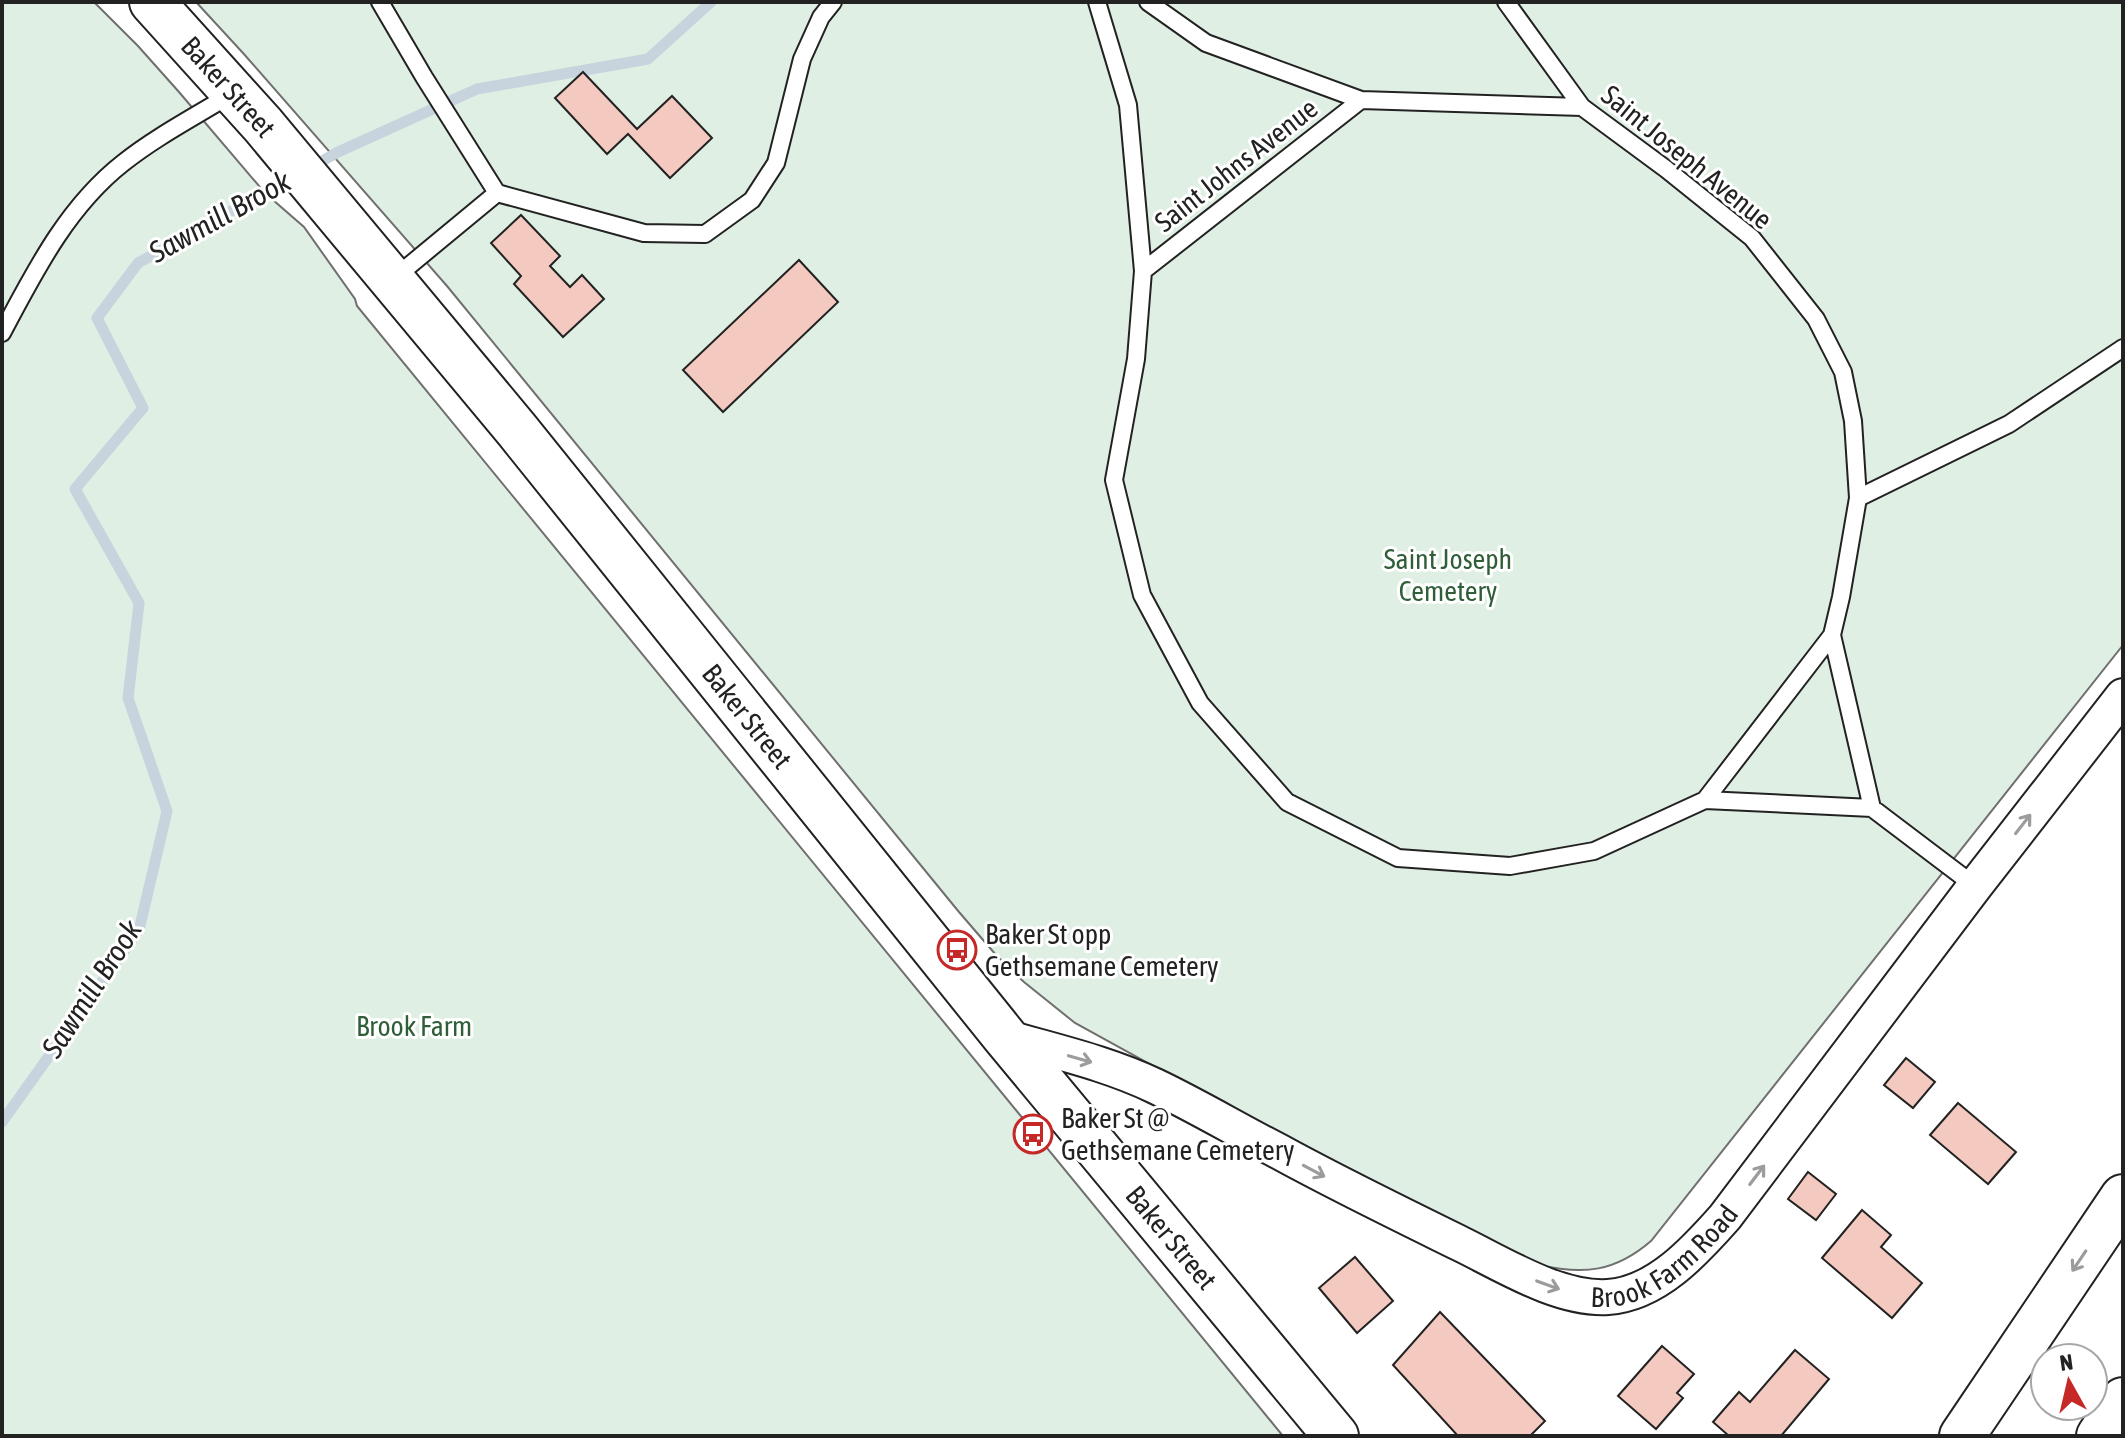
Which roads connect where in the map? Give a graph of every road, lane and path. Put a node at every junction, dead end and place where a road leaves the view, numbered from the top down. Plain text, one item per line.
1 (152, 2) edge
2 (380, 2) edge
3 (833, 2) edge
4 (1097, 2) edge
5 (1148, 2) edge
6 (1506, 2) edge
7 (234, 92) junction
8 (1361, 100) junction
9 (1582, 107) junction
10 (497, 193) junction
11 (1143, 271) junction
12 (391, 280) junction
13 (2, 333) edge
14 (2123, 348) edge
15 (1858, 498) junction
16 (1832, 635) junction
17 (2123, 696) edge
18 (1769, 717) joint
19 (1705, 800) junction
20 (1872, 808) junction
21 (1975, 886) junction
22 (1005, 1037) junction
23 (2123, 1197) edge
24 (2123, 1400) edge
25 (1336, 1436) edge
26 (1962, 1436) edge
27 (2099, 1436) edge

1 - 7 main road, Baker Street
2 - 10 lane
3 - 10 lane
4 - 11 lane, Saint Johns Avenue
5 - 8 lane, Saint Johns Avenue
6 - 9 lane, Saint Joseph Avenue
7 - 12 main road, Baker Street
7 - 13 lane
8 - 9 lane, Saint Johns Avenue
8 - 11 lane, Saint Johns Avenue
9 - 15 lane, Saint Joseph Avenue
10 - 12 lane
11 - 19 lane, Saint Johns Avenue
12 - 22 main road, Baker Street
14 - 15 lane
15 - 16 lane, Saint Joseph Avenue
16 - 18 lane, Saint Joseph Avenue
16 - 20 lane, Saint Joseph Avenue
21 -> 17 street, Brook Farm Road
18 - 19 lane, Saint Johns Avenue
19 - 20 lane, Saint Johns Avenue
20 - 21 lane
22 -> 21 street, Brook Farm Road
22 - 25 main road, Baker Street
23 -> 26 main road
24 - 27 main road

